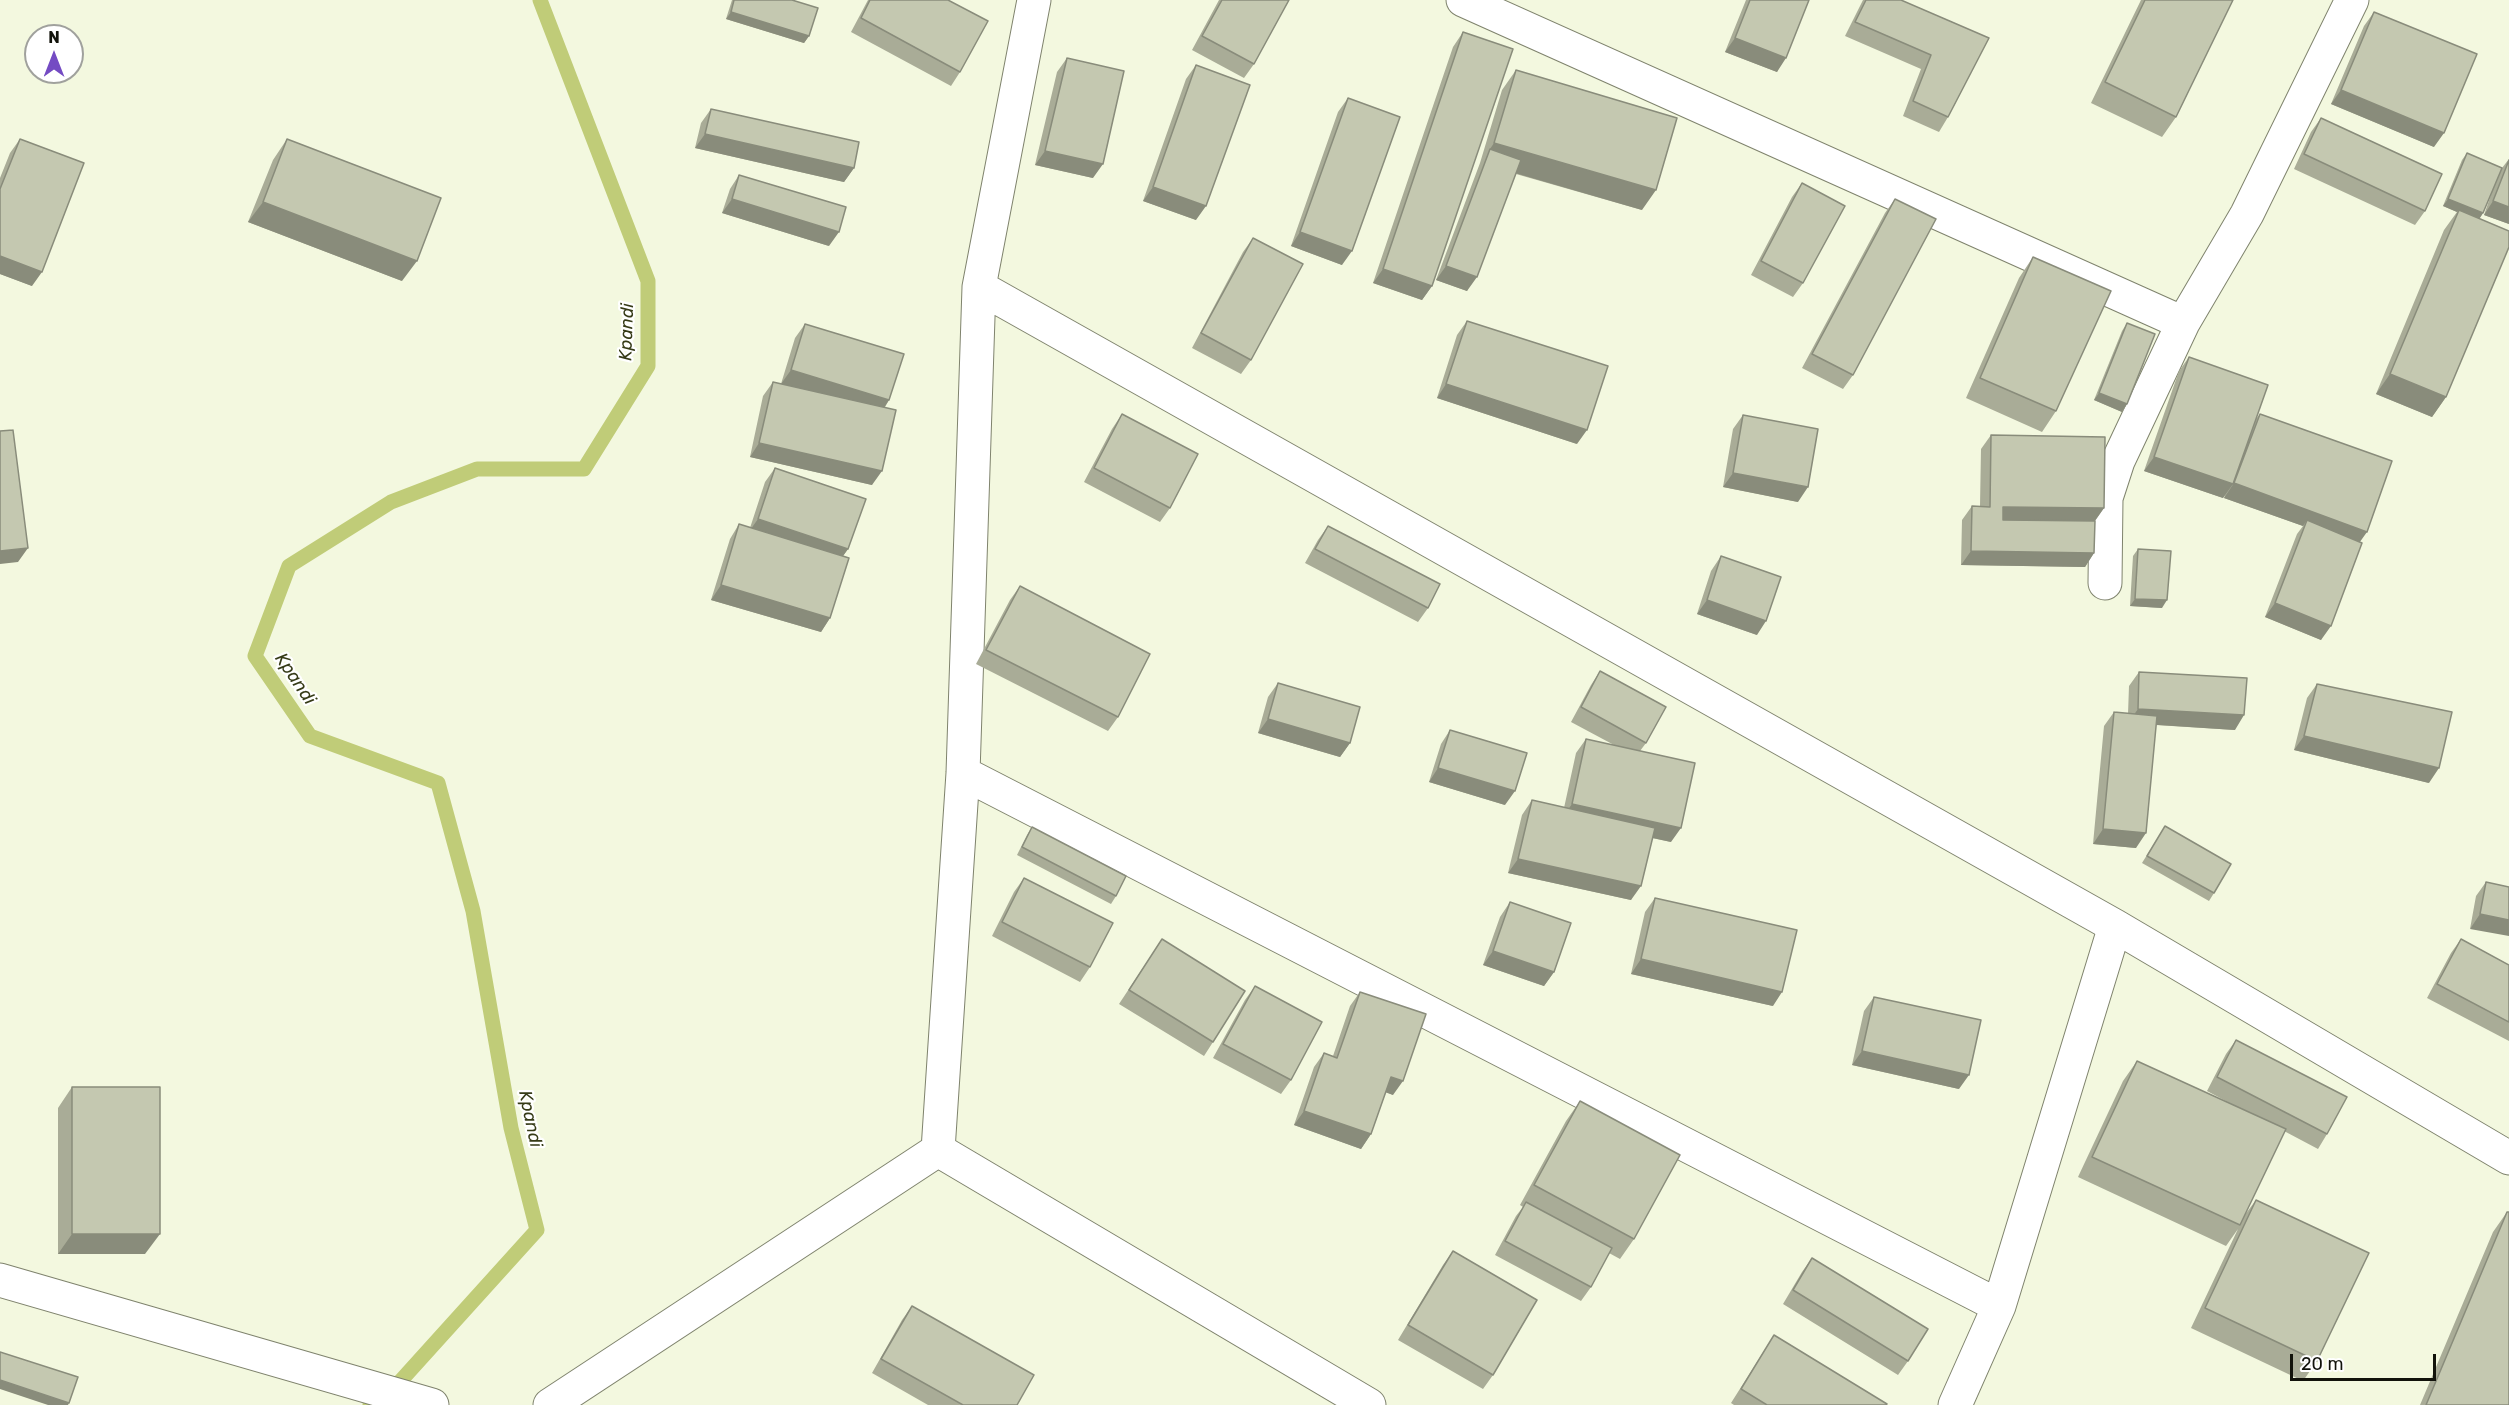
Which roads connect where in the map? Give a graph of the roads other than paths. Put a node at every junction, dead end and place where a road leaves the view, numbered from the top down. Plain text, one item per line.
1 (1034, 0) edge
2 (1463, 0) edge
3 (2352, 0) edge
4 (979, 287) junction
5 (2183, 323) junction
6 (2105, 583) dead end
7 (963, 773) junction
8 (2115, 926) junction
9 (938, 1150) junction
10 (2509, 1158) edge
11 (0, 1280) edge
12 (1999, 1306) junction
13 (432, 1405) edge
14 (550, 1405) edge
15 (1369, 1405) edge
16 (1955, 1405) edge

1 - 4 street
2 - 5 street
3 - 5 street
4 - 7 street
4 - 8 street
5 - 6 street
7 - 9 street
7 - 12 street
8 - 10 street
8 - 12 street
9 - 14 street
9 - 15 street
11 - 13 street
12 - 16 street

